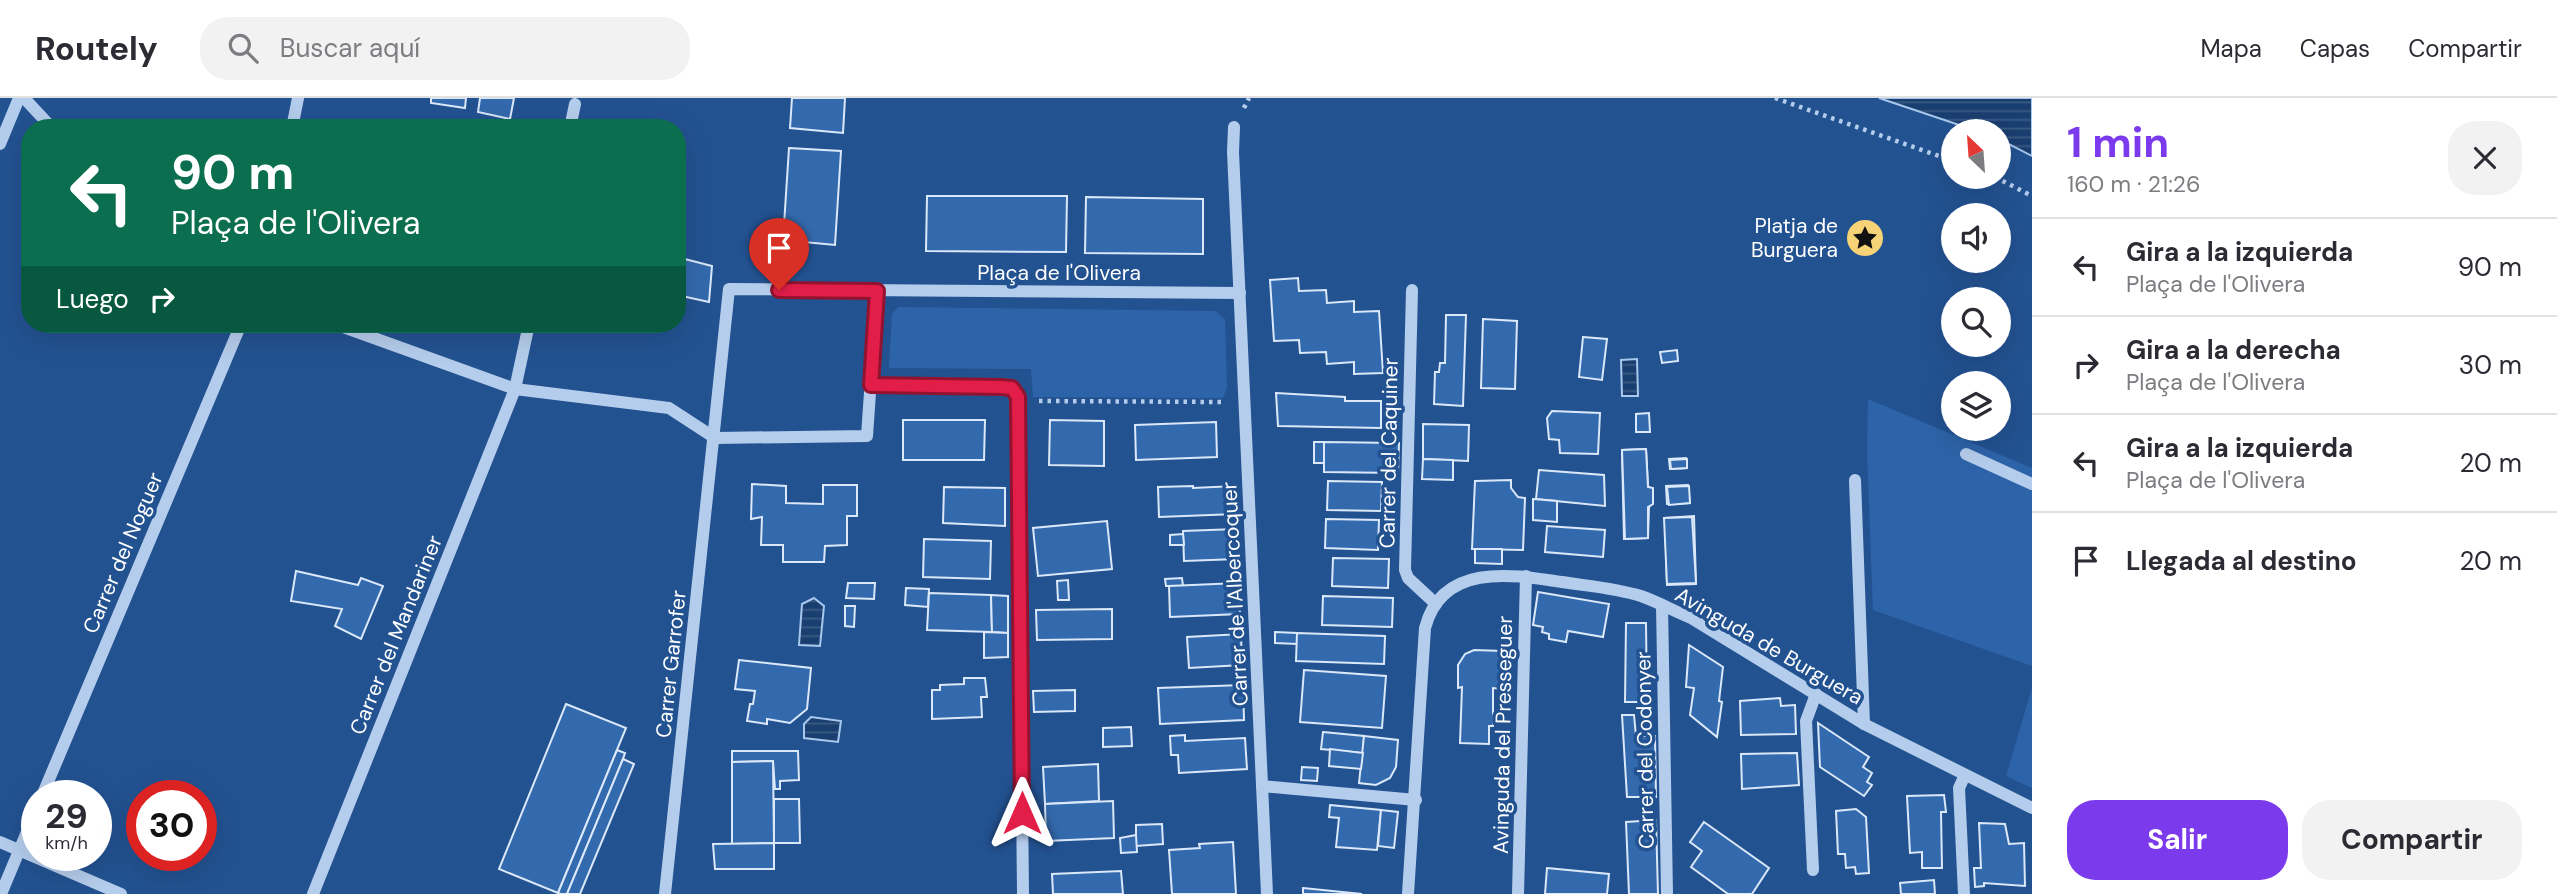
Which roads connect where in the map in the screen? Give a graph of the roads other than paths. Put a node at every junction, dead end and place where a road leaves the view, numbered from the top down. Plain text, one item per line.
1 (21, 98) edge
2 (298, 98) edge
3 (575, 104) dead end
4 (43, 119) edge
5 (294, 119) edge
6 (572, 119) edge
7 (1234, 127) dead end
8 (0, 144) edge
9 (1412, 290) dead end
10 (877, 291) junction
11 (1240, 293) junction
12 (237, 333) edge
13 (360, 333) edge
14 (527, 333) edge
15 (871, 385) junction
16 (515, 389) junction
17 (715, 438) junction
18 (1966, 454) dead end
19 (1855, 480) dead end
20 (2032, 484) edge
21 (1526, 576) junction
22 (1436, 604) junction
23 (1662, 605) junction
24 (1816, 694) junction
25 (1864, 724) junction
26 (1965, 775) junction
27 (49, 780) edge
28 (1262, 786) junction
29 (1416, 800) junction
30 (2032, 808) edge
31 (0, 842) edge
32 (21, 845) edge
33 (19, 850) junction
34 (1813, 870) dead end
35 (1, 894) edge
36 (121, 894) edge
37 (313, 894) edge
38 (665, 894) edge
39 (1023, 894) edge
40 (1267, 894) edge
41 (1408, 894) edge
42 (1518, 894) edge
43 (1667, 894) edge
44 (1964, 894) edge

1 - 4 street
1 - 8 street
2 - 5 street
3 - 6 street
7 - 11 street, Carrer de l'Albercoquer
9 - 22 street, Carrer del Caquiner
10 - 11 street, Plaça de l'Olivera
10 - 15 street
10 - 17 street, Plaça de l'Olivera
11 - 28 street, Carrer de l'Albercoquer
12 - 27 street, Carrer del Noguer
13 - 16 street
14 - 16 street, Carrer del Mandariner
15 - 17 street
15 - 39 street
16 - 17 street
16 - 37 street, Carrer del Mandariner
17 - 38 street, Carrer Garrofer
18 - 20 street
19 - 25 street
21 - 22 street, Avinguda de Burguera
21 - 23 street, Avinguda de Burguera
21 - 42 street, Avinguda del Presseguer
22 - 29 street
23 - 24 street, Avinguda de Burguera
23 - 43 street, Carrer del Codonyer
24 - 25 street, Avinguda de Burguera
24 - 34 street
25 - 26 street, Avinguda de Burguera
26 - 30 street, Avinguda de Burguera
26 - 44 street
28 - 29 street
28 - 40 street, Carrer de l'Albercoquer
29 - 41 street
31 - 33 street
32 - 33 street
33 - 35 street
33 - 36 street

